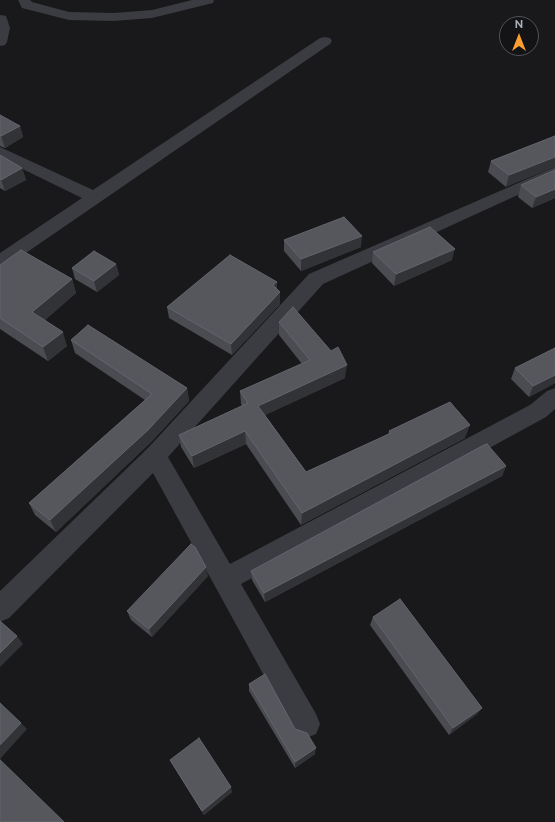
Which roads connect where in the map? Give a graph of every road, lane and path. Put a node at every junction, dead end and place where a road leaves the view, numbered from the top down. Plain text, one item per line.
1 (24, 0) edge
2 (208, 0) edge
3 (0, 19) edge
4 (325, 41) dead end
5 (0, 42) edge
6 (0, 152) edge
7 (555, 172) edge
8 (95, 198) junction
9 (0, 262) edge
10 (555, 397) edge
11 (155, 456) junction
12 (225, 580) junction
13 (0, 609) edge
14 (306, 724) dead end

1 - 2 street
3 - 5 street
4 - 8 street
6 - 8 street
7 - 11 street
8 - 9 street
10 - 12 street
11 - 12 street
11 - 13 street
12 - 14 street

